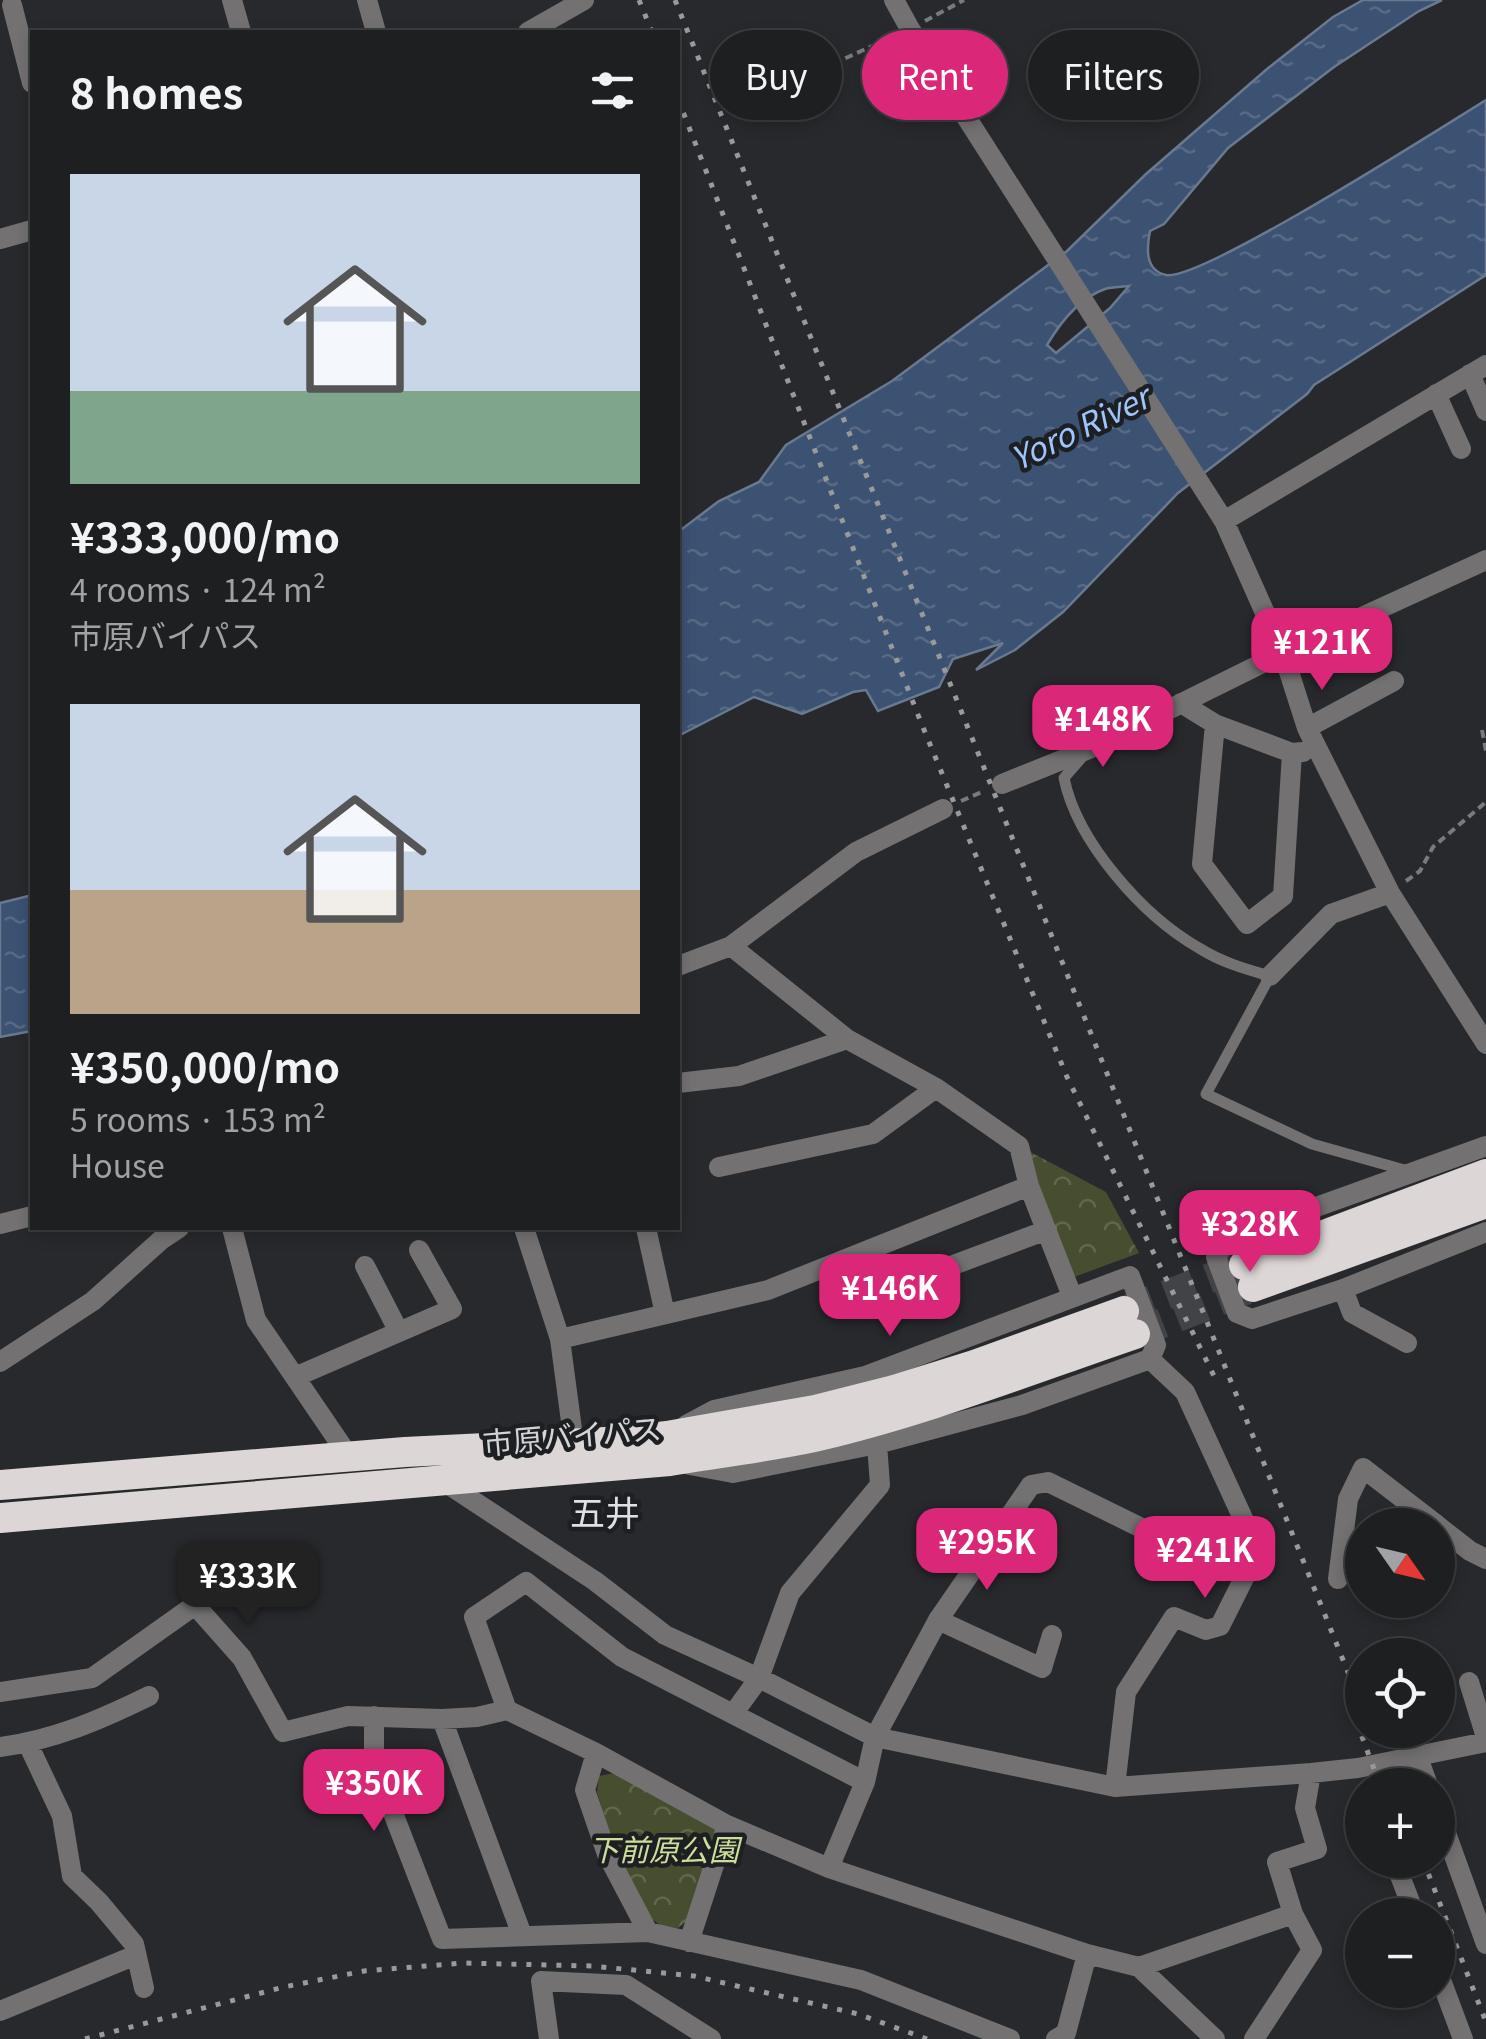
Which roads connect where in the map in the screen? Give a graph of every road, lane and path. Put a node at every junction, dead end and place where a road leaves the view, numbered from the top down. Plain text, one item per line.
1 (232, 0) edge
2 (367, 0) edge
3 (584, 0) edge
4 (894, 0) edge
5 (964, 0) edge
6 (12, 4) edge
7 (240, 30) edge
8 (375, 30) edge
9 (532, 30) edge
10 (910, 30) edge
11 (918, 30) edge
12 (30, 75) edge
13 (967, 120) edge
14 (30, 231) edge
15 (0, 239) edge
16 (1478, 370) edge
17 (1436, 394) junction
18 (1486, 411) edge
19 (1460, 450) dead end
20 (1224, 521) junction
21 (1486, 560) edge
22 (1282, 653) junction
23 (1394, 681) dead end
24 (1181, 703) junction
25 (1215, 724) junction
26 (1308, 728) junction
27 (1482, 730) dead end
28 (1089, 749) junction
29 (1318, 750) junction
30 (1486, 751) edge
31 (1292, 753) junction
32 (998, 786) joint
33 (1486, 802) edge
34 (943, 809) joint
35 (1390, 893) junction
36 (731, 946) junction
37 (680, 965) edge
38 (1270, 976) junction
39 (1480, 1022) edge
40 (847, 1038) junction
41 (1486, 1044) edge
42 (680, 1083) edge
43 (936, 1088) junction
44 (1486, 1146) edge
45 (720, 1167) dead end
46 (1412, 1172) junction
47 (1486, 1174) edge
48 (1030, 1186) junction
49 (1486, 1204) edge
50 (30, 1216) edge
51 (0, 1224) edge
52 (176, 1230) edge
53 (525, 1230) edge
54 (646, 1230) edge
55 (1047, 1230) junction
56 (240, 1231) edge
57 (1486, 1232) edge
58 (419, 1250) dead end
59 (833, 1264) junction
60 (365, 1266) dead end
61 (1343, 1289) junction
62 (1072, 1296) junction
63 (665, 1314) junction
64 (399, 1332) junction
65 (1136, 1335) junction
66 (560, 1339) junction
67 (1406, 1343) dead end
68 (0, 1362) edge
69 (295, 1377) junction
70 (574, 1444) junction
71 (877, 1444) junction
72 (669, 1448) junction
73 (350, 1458) junction
74 (443, 1481) junction
75 (0, 1485) edge
76 (1347, 1508) edge
77 (1415, 1508) edge
78 (0, 1518) edge
79 (1345, 1523) edge
80 (1162, 1538) dead end
81 (1455, 1539) edge
82 (1486, 1559) edge
83 (1338, 1580) dead end
84 (938, 1620) junction
85 (1052, 1635) dead end
86 (759, 1678) junction
87 (1469, 1682) dead end
88 (0, 1692) edge
89 (149, 1696) dead end
90 (506, 1710) junction
91 (733, 1714) junction
92 (374, 1716) junction
93 (442, 1719) junction
94 (875, 1736) junction
95 (1486, 1740) edge
96 (28, 1744) junction
97 (0, 1747) edge
98 (596, 1753) junction
99 (1417, 1755) junction
100 (1383, 1768) edge
101 (1422, 1768) edge
102 (1311, 1774) junction
103 (1345, 1775) edge
104 (865, 1782) junction
105 (1115, 1787) junction
106 (727, 1824) junction
107 (1455, 1850) edge
108 (829, 1868) junction
109 (1479, 1905) edge
110 (1292, 1914) junction
111 (648, 1932) junction
112 (522, 1935) junction
113 (689, 1942) junction
114 (1486, 1944) edge
115 (1087, 1954) junction
116 (136, 1955) junction
117 (1139, 1967) junction
118 (144, 1988) dead end
119 (1451, 2008) edge
120 (0, 2011) edge
121 (548, 2039) edge
122 (711, 2039) edge
123 (1010, 2039) edge
124 (1056, 2039) edge
125 (1214, 2039) edge
126 (1254, 2039) edge
127 (1463, 2039) edge

1 - 7 street
2 - 8 street
3 - 9 street
4 - 10 street
5 - 11 path
6 - 12 street
13 - 20 street
14 - 15 street
16 - 17 street
16 - 18 street
17 - 19 street
17 - 20 street
20 - 22 street
21 - 22 street
22 - 24 street
22 - 26 street
23 - 26 street
24 - 25 street
24 - 28 street
25 - 31 street
25 - 31 street
26 - 29 street
27 - 30 path
28 - 32 street
28 - 38 lane
29 - 31 street
29 - 35 street
32 - 34 path
33 - 35 path
34 - 36 street
35 - 38 street
35 - 39 street
36 - 37 street
36 - 40 street
38 - 46 lane
39 - 41 street
40 - 42 street
40 - 43 street
43 - 45 street
43 - 48 street
44 - 46 street
46 - 61 street
47 - 49 highway
48 - 55 street
48 - 59 street
50 - 51 street
52 - 68 street
53 - 66 street
54 - 63 street
55 - 59 street
55 - 62 street
56 - 69 street
57 - 61 street
58 - 64 street
59 - 63 street
60 - 64 street
61 - 67 street
62 - 65 street
62 - 72 street
63 - 66 street
64 - 69 street
65 - 71 street
65 - 72 highway, 市原バイパス
65 - 105 street
66 - 70 street
69 - 73 street
70 - 72 highway, 市原バイパス
70 - 73 highway, 市原バイパス
71 - 72 street
71 - 86 street
72 - 74 highway, 市原バイパス
73 - 75 highway, 市原バイパス
74 - 78 highway, 市原バイパス
74 - 86 street
76 - 77 street
79 - 83 street
80 - 84 street
81 - 82 street
84 - 85 street
84 - 94 street
86 - 91 street
86 - 94 street
87 - 95 street
88 - 92 street
89 - 96 street
90 - 91 street
90 - 93 street
90 - 98 street
91 - 104 street
92 - 93 street
92 - 112 street
93 - 112 street
94 - 104 street
94 - 105 street
95 - 99 street
96 - 97 street
96 - 116 street
98 - 106 street
98 - 111 street
99 - 100 street
99 - 101 street
102 - 103 street
102 - 105 street
102 - 110 street
104 - 108 street
106 - 108 street
106 - 113 street
107 - 109 street
108 - 115 street
109 - 114 street
110 - 117 street
110 - 126 street
111 - 112 street
111 - 113 street
113 - 123 street
115 - 117 street
115 - 124 street
116 - 118 street
116 - 120 street
117 - 125 street
119 - 127 street
121 - 122 street

